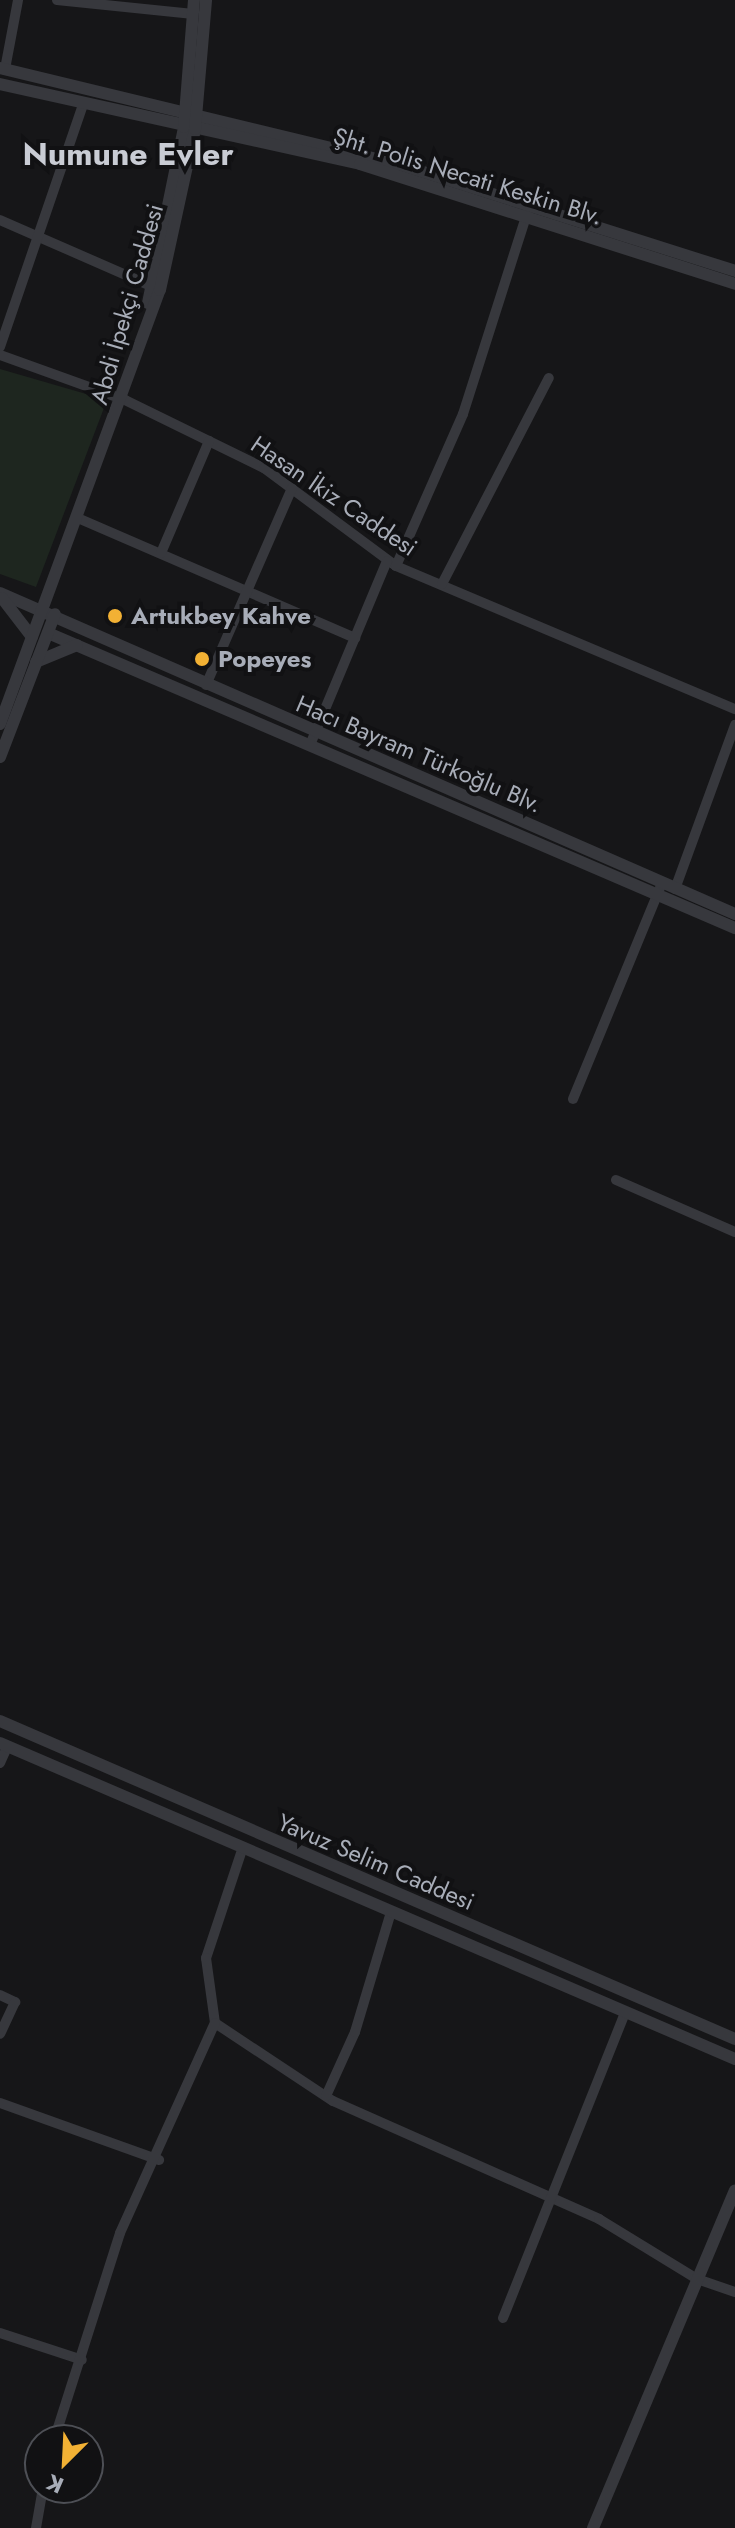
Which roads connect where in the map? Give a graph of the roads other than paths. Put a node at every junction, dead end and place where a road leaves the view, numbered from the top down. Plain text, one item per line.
1 (18, 0) edge
2 (57, 0) edge
3 (194, 0) edge
4 (206, 0) edge
5 (193, 14) junction
6 (2, 69) edge
7 (0, 84) edge
8 (83, 105) junction
9 (190, 111) junction
10 (190, 128) junction
11 (527, 214) junction
12 (0, 220) edge
13 (41, 235) junction
14 (735, 271) edge
15 (735, 284) edge
16 (156, 288) junction
17 (0, 347) edge
18 (0, 355) edge
19 (549, 378) dead end
20 (125, 400) junction
21 (209, 441) junction
22 (292, 488) junction
23 (80, 519) junction
24 (161, 553) junction
25 (392, 564) junction
26 (442, 584) junction
27 (248, 593) junction
28 (0, 595) edge
29 (49, 611) junction
30 (48, 633) junction
31 (32, 637) junction
32 (355, 638) junction
33 (77, 645) junction
34 (36, 662) junction
35 (206, 685) junction
36 (735, 709) edge
37 (0, 724) edge
38 (735, 725) edge
39 (312, 739) junction
40 (0, 757) edge
41 (660, 889) junction
42 (675, 889) junction
43 (735, 914) edge
44 (735, 928) edge
45 (573, 1099) dead end
46 (616, 1180) dead end
47 (735, 1232) edge
48 (0, 1721) edge
49 (3, 1745) edge
50 (0, 1763) edge
51 (249, 1831) junction
52 (241, 1853) junction
53 (390, 1915) junction
54 (0, 1995) edge
55 (625, 2013) junction
56 (215, 2023) junction
57 (0, 2034) edge
58 (735, 2039) edge
59 (735, 2059) edge
60 (326, 2096) junction
61 (0, 2103) edge
62 (159, 2160) junction
63 (735, 2191) edge
64 (549, 2197) junction
65 (697, 2279) junction
66 (735, 2292) edge
67 (503, 2318) dead end
68 (0, 2333) edge
69 (82, 2360) junction
70 (60, 2424) edge
71 (40, 2504) edge
72 (36, 2528) edge
73 (593, 2528) edge

1 - 6 street
2 - 5 street
3 - 5 street
4 - 9 street
5 - 9 street
6 - 9 street, Şht. Polis Necati Keskin Blv.
7 - 8 street, Şht. Polis Necati Keskin Blv.
8 - 10 street, Şht. Polis Necati Keskin Blv.
8 - 13 street
9 - 10 street
9 - 14 street, Şht. Polis Necati Keskin Blv.
10 - 11 street, Şht. Polis Necati Keskin Blv.
10 - 16 street, Abdi İpekçi Caddesi
11 - 15 street, Şht. Polis Necati Keskin Blv.
11 - 25 street
12 - 13 street
13 - 16 street
13 - 17 street
16 - 20 street, Abdi İpekçi Caddesi
18 - 20 street, Hasan İkiz Caddesi
19 - 26 street
20 - 21 street, Hasan İkiz Caddesi
20 - 23 street, Abdi İpekçi Caddesi
21 - 22 street, Hasan İkiz Caddesi
21 - 24 street
22 - 25 street, Hasan İkiz Caddesi
22 - 27 street
23 - 24 street
23 - 29 street, Abdi İpekçi Caddesi
24 - 27 street
25 - 26 street, Hasan İkiz Caddesi
25 - 32 street
26 - 36 street, Hasan İkiz Caddesi
27 - 32 street
27 - 35 street
28 - 29 street, Hacı Bayram Türkoğlu Blv.
28 - 31 street
29 - 30 street
29 - 31 street
29 - 35 street, Hacı Bayram Türkoğlu Blv.
30 - 33 street, Hacı Bayram Türkoğlu Blv.
30 - 34 street
31 - 37 street
32 - 39 street
33 - 34 street
33 - 39 street, Hacı Bayram Türkoğlu Blv.
34 - 40 street
35 - 39 street, Hacı Bayram Türkoğlu Blv.
38 - 42 street
39 - 41 street, Hacı Bayram Türkoğlu Blv.
41 - 42 street, Hacı Bayram Türkoğlu Blv.
41 - 44 street, Hacı Bayram Türkoğlu Blv.
41 - 45 street
42 - 43 street, Hacı Bayram Türkoğlu Blv.
46 - 47 street
48 - 51 street, Yavuz Selim Caddesi
49 - 50 street
49 - 52 street, Yavuz Selim Caddesi
51 - 52 street
51 - 58 street, Yavuz Selim Caddesi
52 - 53 street, Yavuz Selim Caddesi
52 - 56 street
53 - 55 street, Yavuz Selim Caddesi
53 - 60 street
54 - 57 street
55 - 59 street, Yavuz Selim Caddesi
55 - 64 street
56 - 60 street
56 - 62 street
60 - 64 street
61 - 62 street
62 - 69 street
63 - 65 street
64 - 65 street
64 - 67 street
65 - 66 street
65 - 73 street
68 - 69 street
69 - 70 street
71 - 72 street

